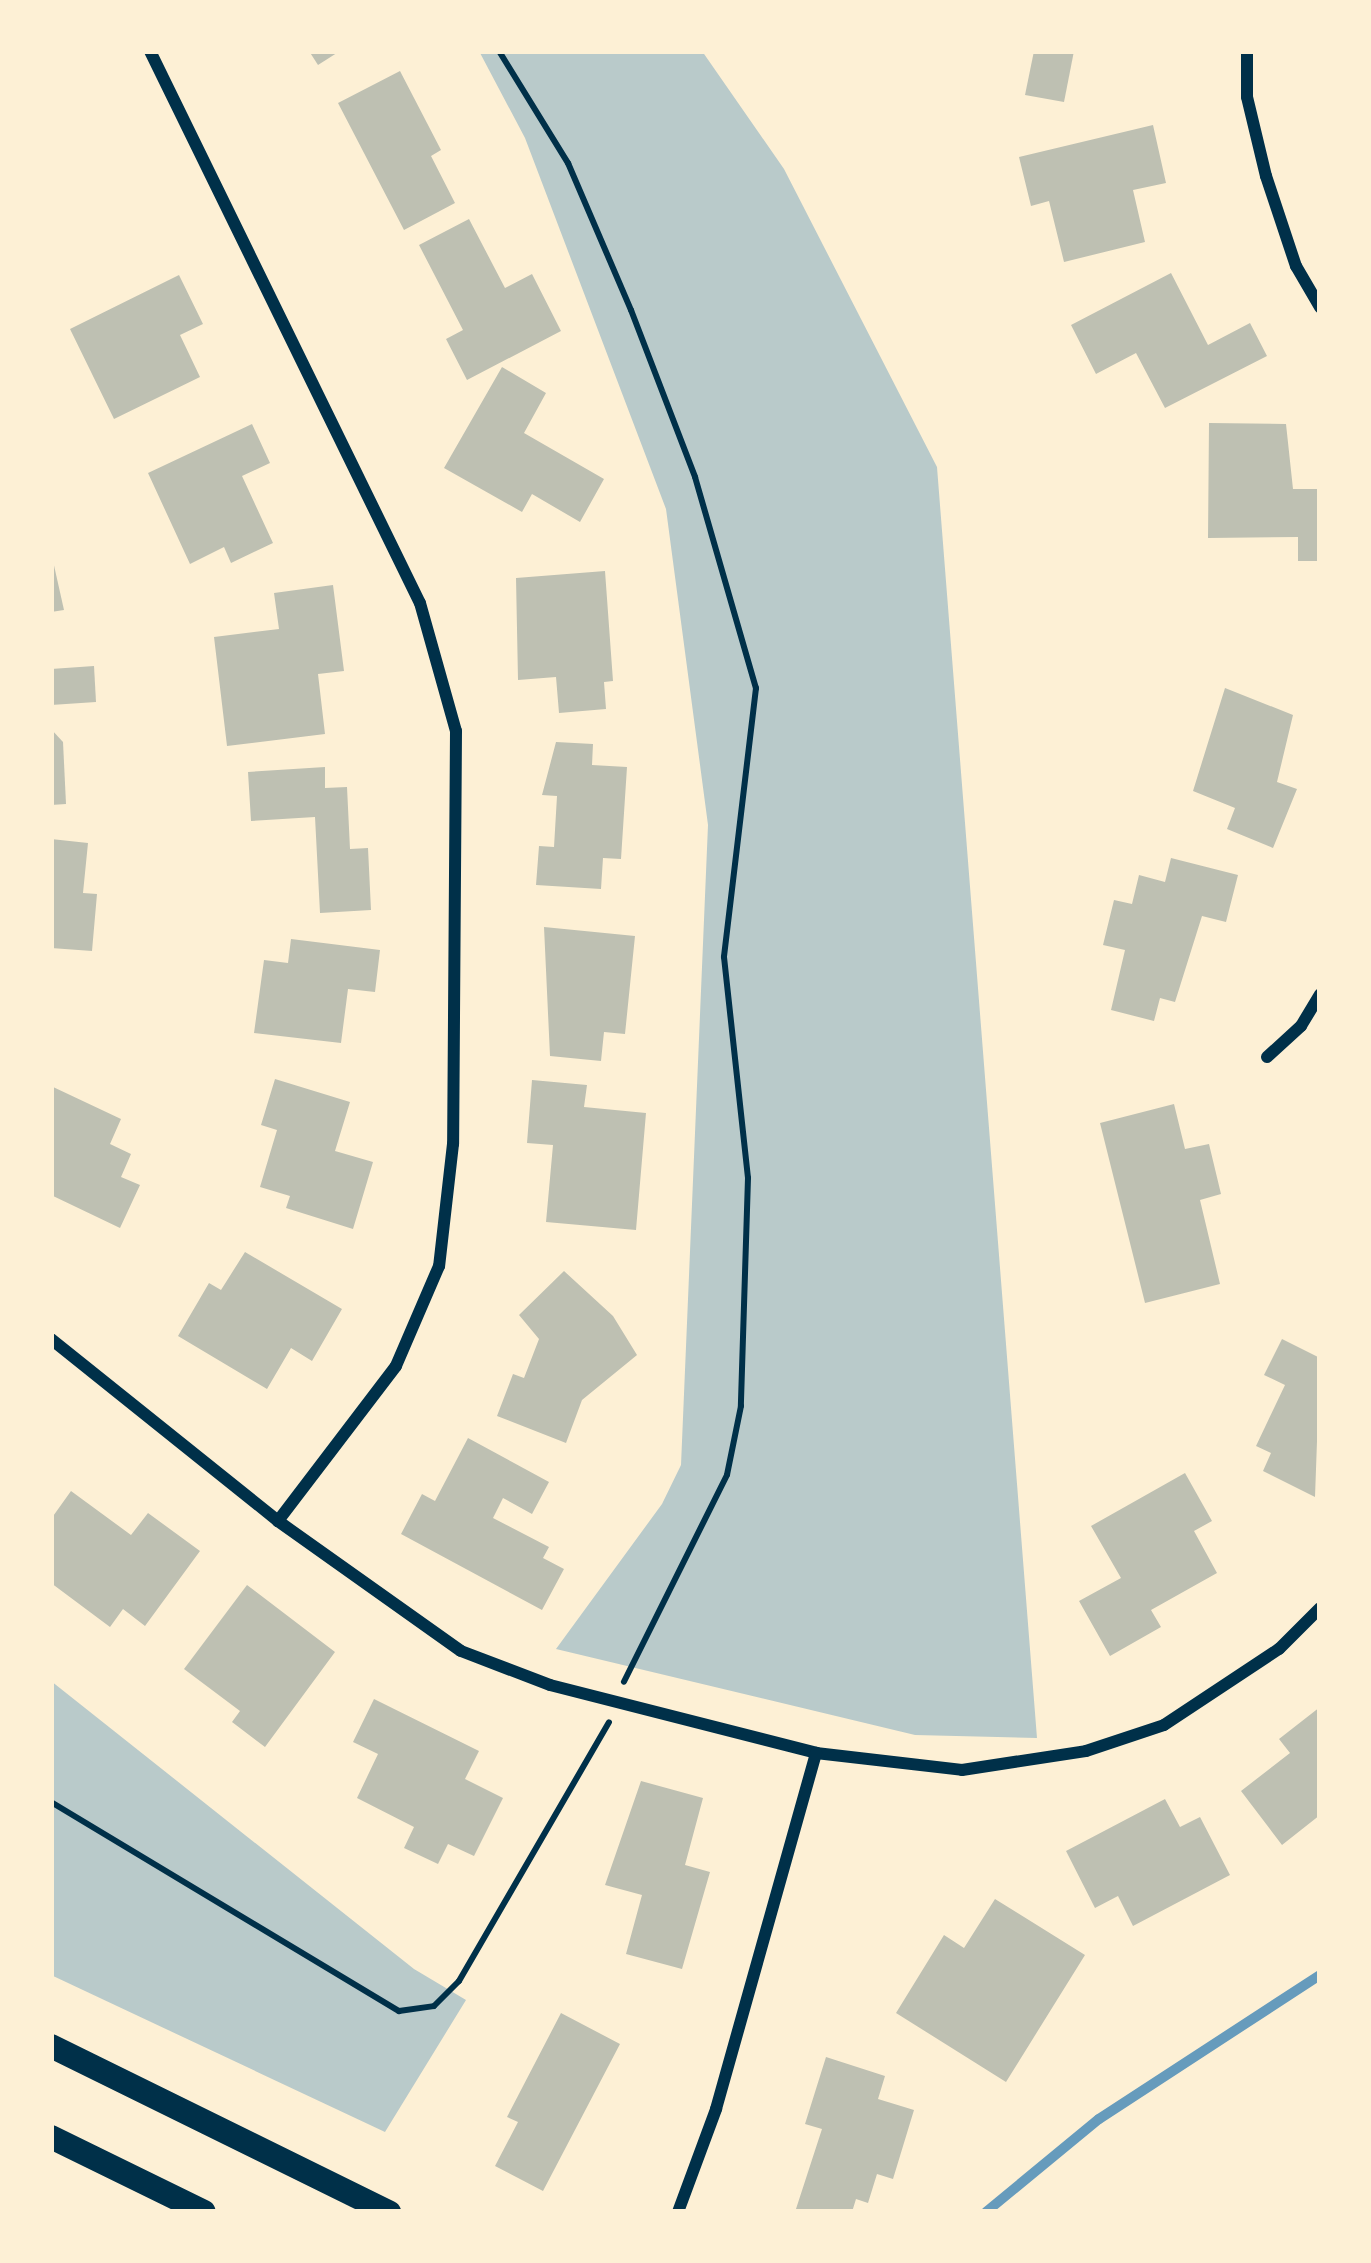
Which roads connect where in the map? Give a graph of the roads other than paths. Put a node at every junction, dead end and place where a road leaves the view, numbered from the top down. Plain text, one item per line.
1 (151, 51) edge
2 (1247, 51) edge
3 (1320, 307) edge
4 (1320, 994) edge
5 (1267, 1058) dead end
6 (51, 1339) edge
7 (278, 1521) junction
8 (1320, 1608) edge
9 (816, 1753) junction
10 (51, 2046) edge
11 (51, 2137) edge
12 (204, 2212) edge
13 (389, 2212) edge
14 (678, 2212) edge

1 - 7 street
2 - 3 street
4 - 5 street
6 - 7 street
7 - 9 street
8 - 9 street
9 - 14 street
10 - 13 main road
11 - 12 main road

